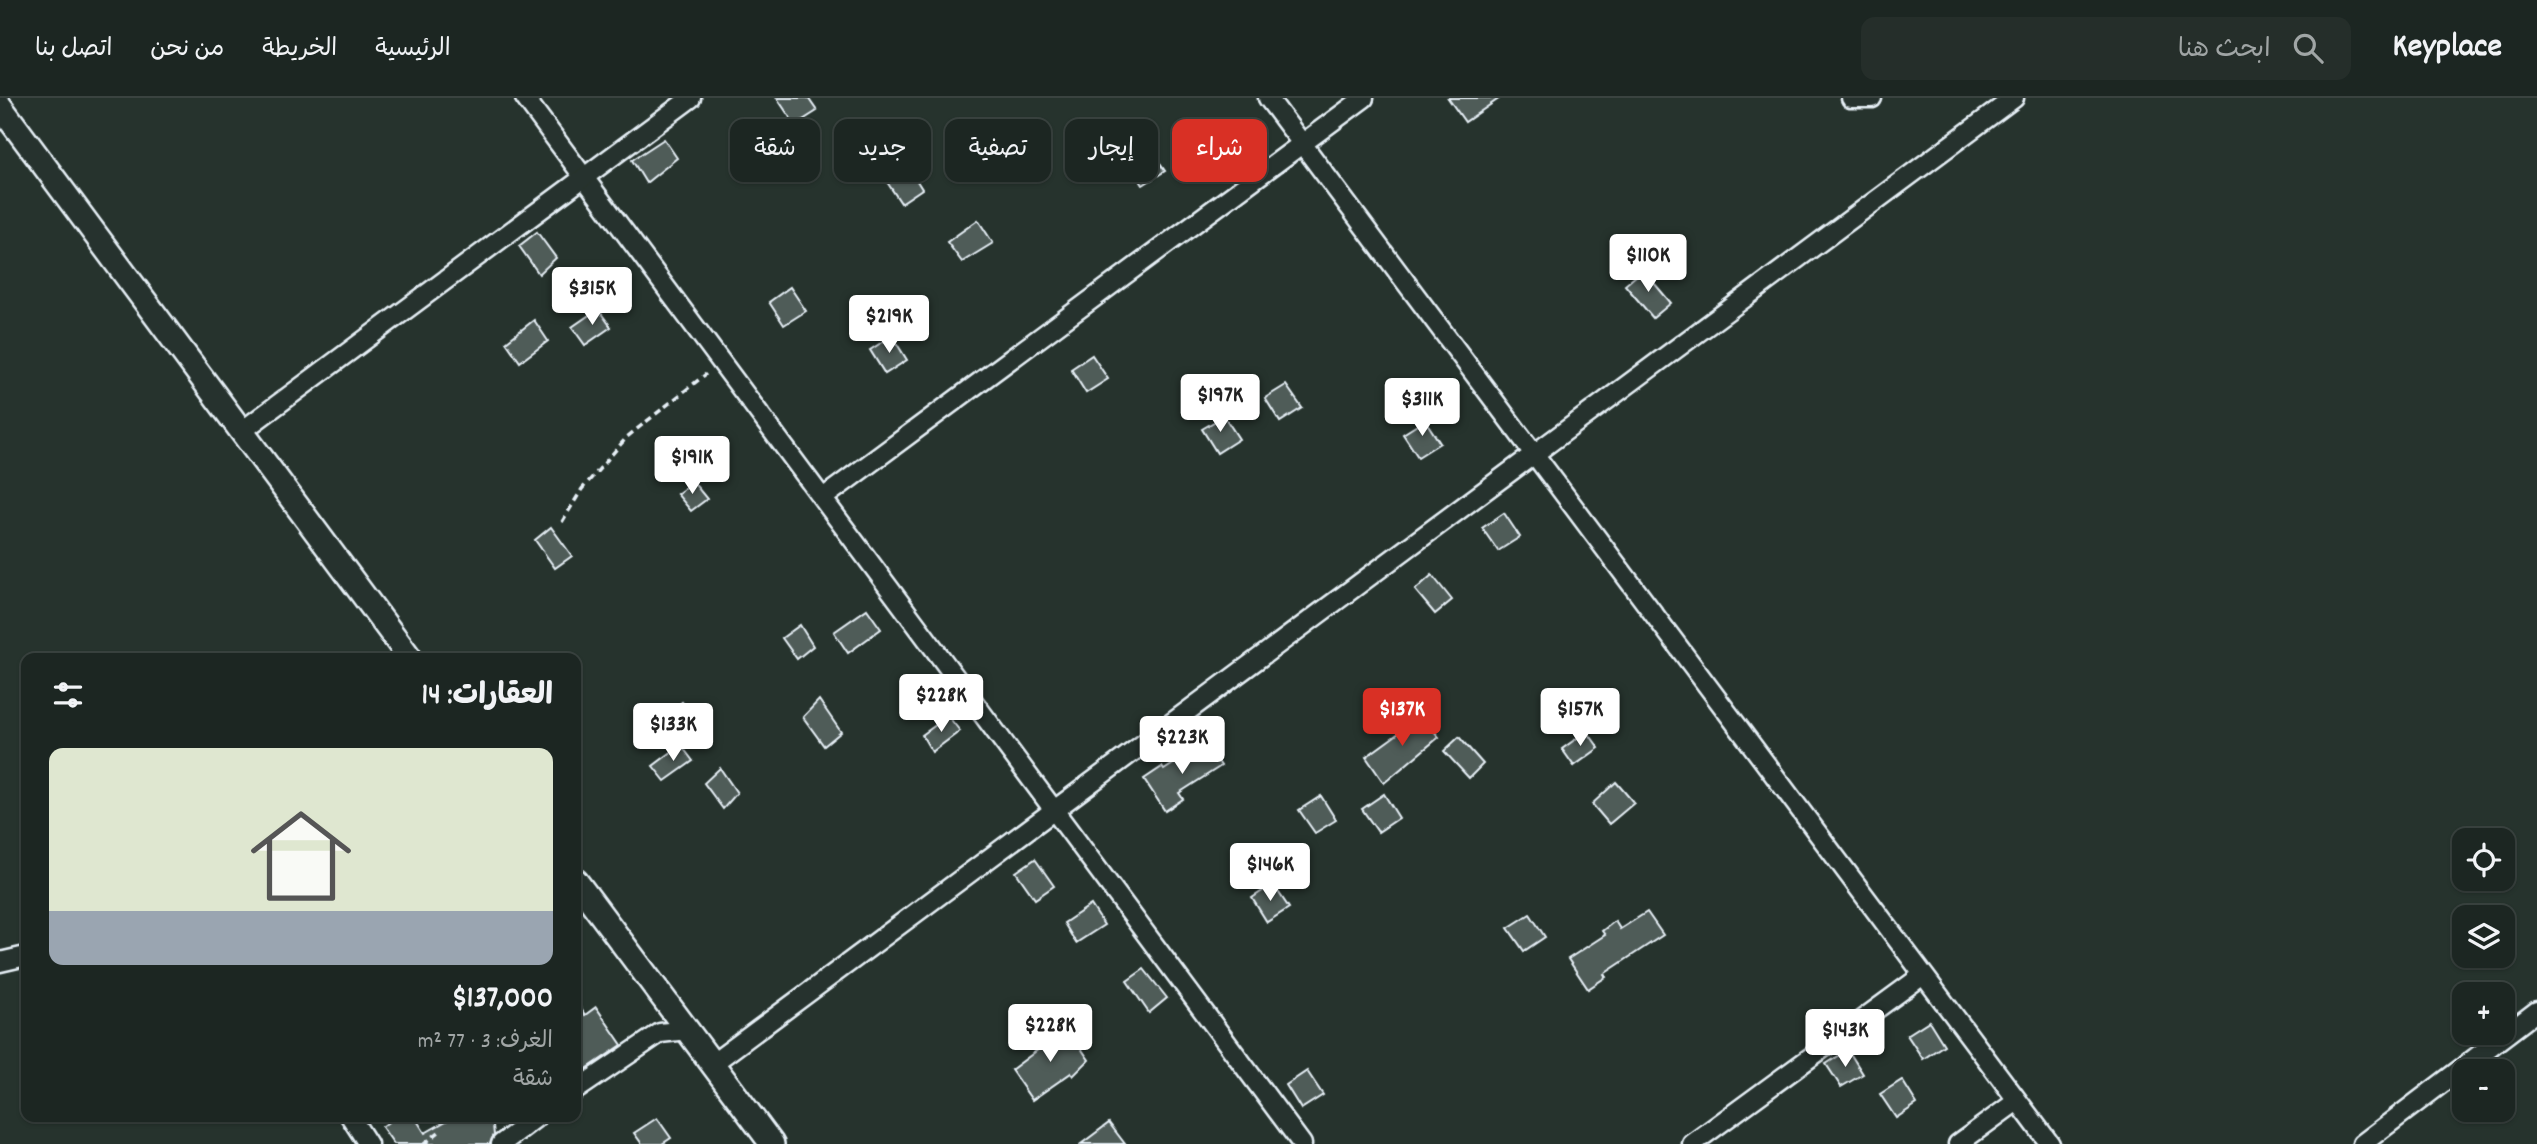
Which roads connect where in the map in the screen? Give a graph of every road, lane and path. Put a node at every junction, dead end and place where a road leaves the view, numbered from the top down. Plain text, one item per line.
1 (526, 98) edge
2 (691, 98) edge
3 (1268, 98) edge
4 (1364, 98) edge
5 (1851, 98) edge
6 (1872, 98) edge
7 (2014, 98) edge
8 (0, 106) edge
9 (1302, 144) junction
10 (584, 177) junction
11 (721, 362) junction
12 (242, 431) junction
13 (1532, 455) junction
14 (823, 498) junction
15 (562, 522) dead end
16 (406, 653) edge
17 (1054, 810) junction
18 (581, 888) edge
19 (21, 957) edge
20 (0, 962) edge
21 (1923, 975) junction
22 (2537, 1011) edge
23 (687, 1030) junction
24 (712, 1063) junction
25 (581, 1087) edge
26 (2017, 1101) junction
27 (354, 1122) edge
28 (530, 1122) edge
29 (440, 1131) dead end
30 (368, 1144) edge
31 (424, 1144) edge
32 (500, 1144) edge
33 (772, 1144) edge
34 (1302, 1144) edge
35 (1692, 1144) edge
36 (1958, 1144) edge
37 (2050, 1144) edge
38 (2362, 1144) edge

1 - 10 street
2 - 10 street
3 - 9 street
4 - 9 street
5 - 6 street
7 - 13 street
8 - 12 street
9 - 13 street
9 - 14 street
10 - 11 street
10 - 12 street
11 - 14 street
11 - 15 path
12 - 16 street
13 - 17 street
13 - 21 street
14 - 17 street
17 - 24 street
17 - 34 street
18 - 23 street
19 - 20 street
21 - 26 street
21 - 35 street
22 - 38 street
23 - 24 street
23 - 25 street
24 - 33 street
26 - 36 street
26 - 37 street
27 - 30 street
28 - 32 street
29 - 31 path

